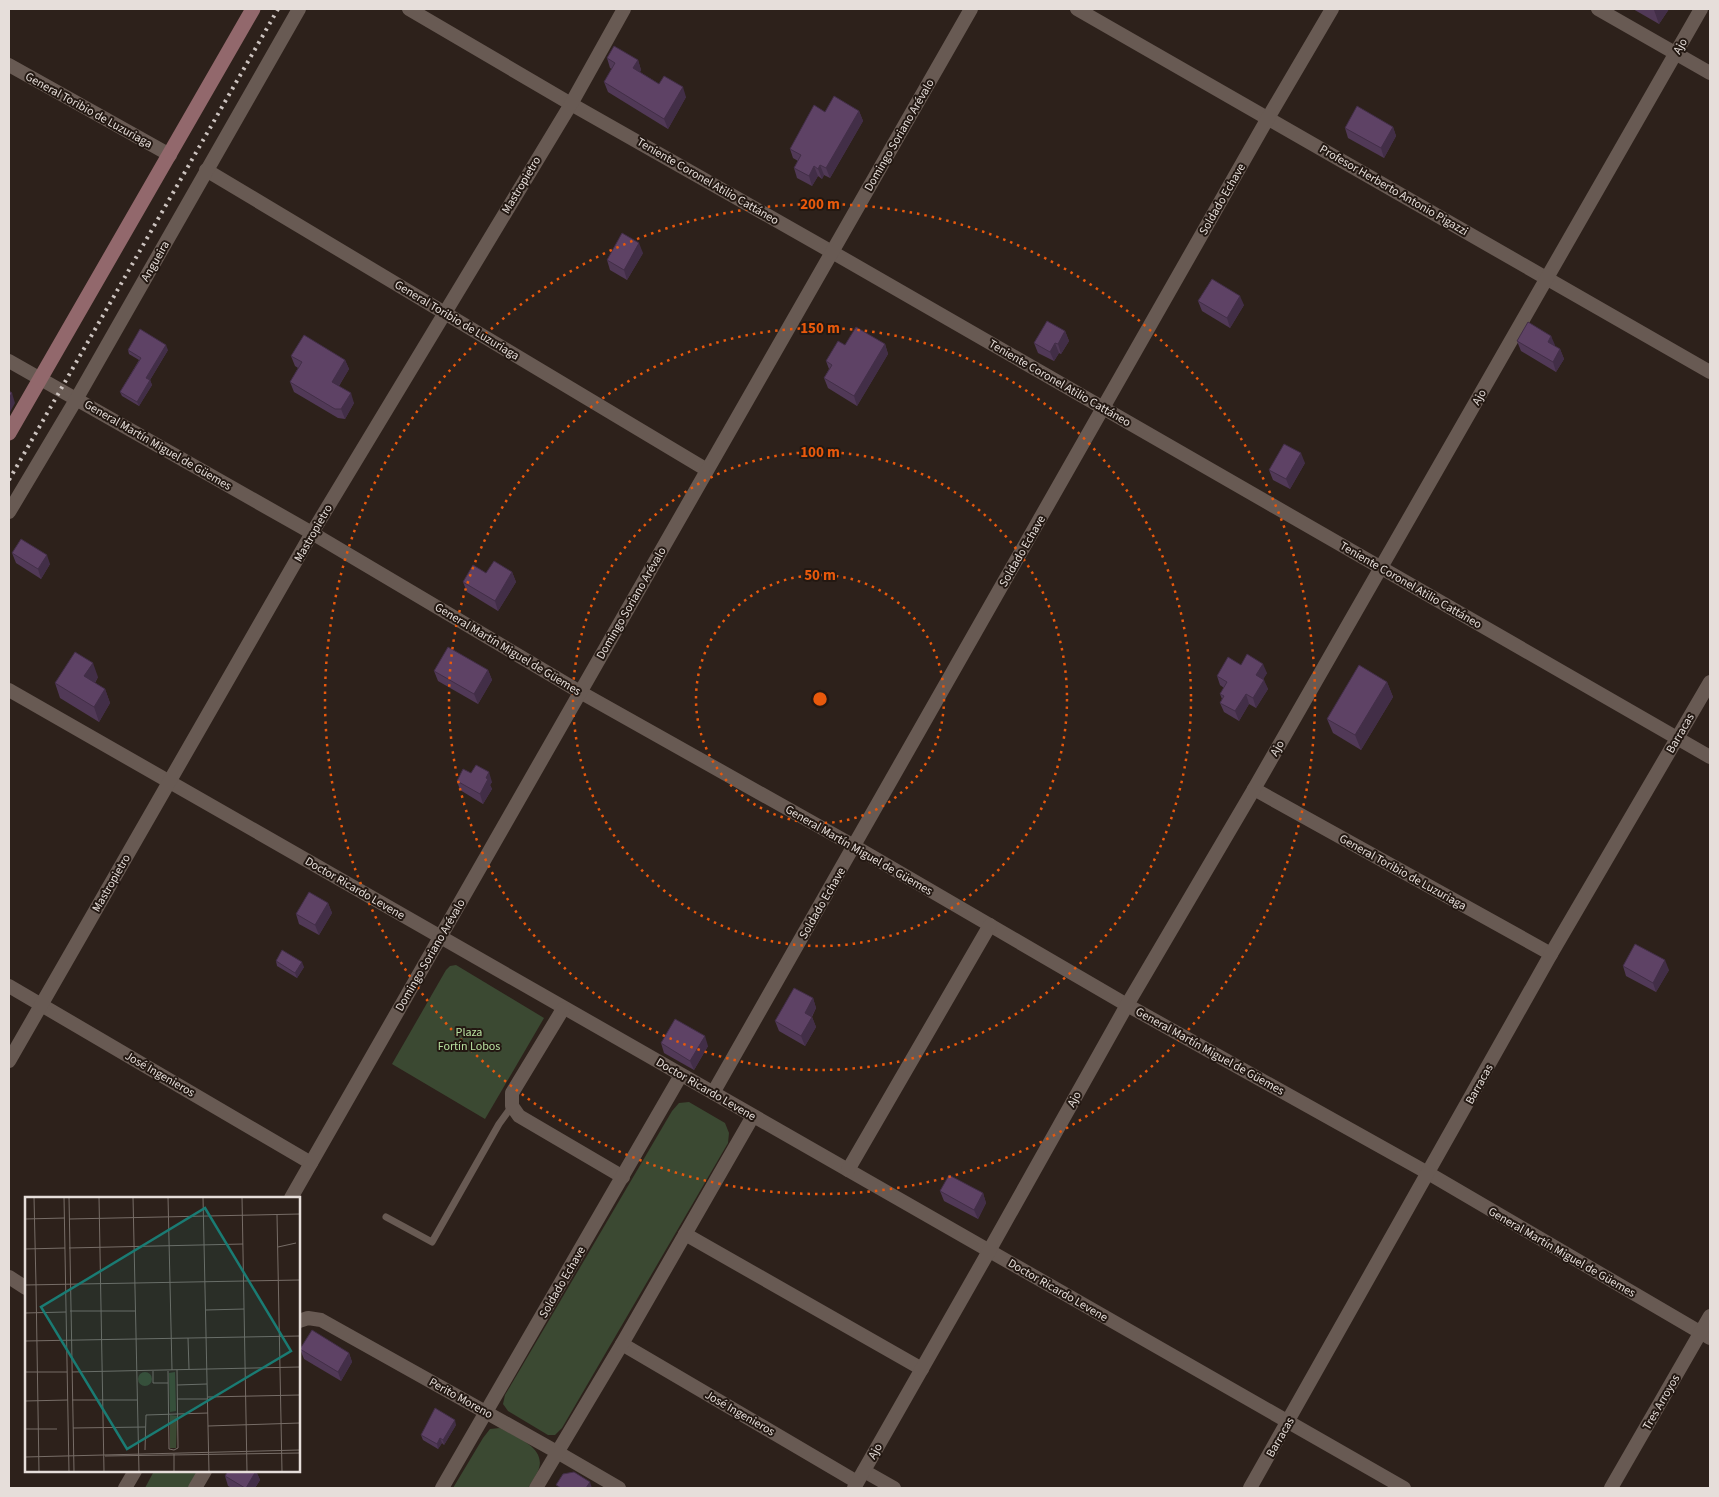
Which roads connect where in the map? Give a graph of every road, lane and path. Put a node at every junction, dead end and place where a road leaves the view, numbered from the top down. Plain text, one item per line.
1 (253, 9) edge
2 (299, 9) edge
3 (409, 9) edge
4 (624, 9) edge
5 (971, 9) edge
6 (1077, 9) edge
7 (1332, 9) edge
8 (1598, 9) edge
9 (1702, 9) edge
10 (1676, 53) junction
11 (9, 64) edge
12 (1710, 73) edge
13 (571, 104) junction
14 (1268, 118) junction
15 (170, 156) junction
16 (206, 170) junction
17 (832, 252) junction
18 (1547, 277) junction
19 (444, 312) junction
20 (9, 361) edge
21 (1710, 372) edge
22 (40, 379) junction
23 (77, 398) junction
24 (1103, 408) junction
25 (9, 433) edge
26 (708, 470) junction
27 (9, 512) edge
28 (312, 533) junction
29 (1381, 568) junction
30 (1710, 682) edge
31 (9, 690) edge
32 (580, 692) junction
33 (1677, 738) junction
34 (1710, 757) edge
35 (169, 782) junction
36 (1254, 789) junction
37 (854, 846) junction
38 (990, 925) junction
39 (440, 937) junction
40 (1551, 954) junction
41 (9, 986) edge
42 (41, 1005) junction
43 (1127, 1005) junction
44 (563, 1009) junction
45 (9, 1061) edge
46 (681, 1075) junction
47 (713, 1093) junction
48 (512, 1106) junction
49 (753, 1116) junction
50 (311, 1163) junction
51 (848, 1170) junction
52 (1428, 1173) junction
53 (623, 1177) junction
54 (292, 1197) edge
55 (386, 1217) dead end
56 (685, 1234) junction
57 (989, 1251) junction
58 (9, 1277) edge
59 (25, 1287) edge
60 (1710, 1316) edge
61 (300, 1321) edge
62 (1705, 1335) edge
63 (622, 1344) junction
64 (922, 1369) junction
65 (486, 1412) junction
66 (1288, 1422) junction
67 (557, 1452) junction
68 (134, 1472) edge
69 (205, 1472) edge
70 (858, 1480) edge
71 (125, 1488) edge
72 (195, 1488) edge
73 (442, 1488) edge
74 (536, 1488) edge
75 (619, 1488) edge
76 (894, 1488) edge
77 (1250, 1488) edge
78 (1404, 1488) edge
79 (1611, 1488) edge

1 - 15 street
2 - 16 street, Angueira
3 - 13 street, Teniente Coronel Atilio Cattáneo
4 - 13 street, Mastropietro
5 - 17 street, Domingo Soriano Arévalo
6 - 14 street, Profesor Herberto Antonio Pigazzi
7 - 14 street, Soldado Echave
8 - 10 street
9 - 10 street, Ajo
10 - 12 street
10 - 18 street, Ajo
11 - 15 street, General Toribio de Luzuriaga
13 - 17 street, Teniente Coronel Atilio Cattáneo
13 - 19 street, Mastropietro
14 - 18 street, Profesor Herberto Antonio Pigazzi
14 - 24 street, Soldado Echave
15 - 22 street
16 - 19 street, General Toribio de Luzuriaga
16 - 23 street, Angueira
17 - 24 street, Teniente Coronel Atilio Cattáneo
17 - 26 street, Domingo Soriano Arévalo
18 - 21 street, Profesor Herberto Antonio Pigazzi
18 - 29 street, Ajo
19 - 26 street, General Toribio de Luzuriaga
19 - 28 street, Mastropietro
20 - 22 street, General Martín Miguel de Güemes
22 - 23 street, General Martín Miguel de Güemes
22 - 25 street
23 - 27 street, Angueira
23 - 28 street, General Martín Miguel de Güemes
24 - 29 street, Teniente Coronel Atilio Cattáneo
24 - 37 street, Soldado Echave
26 - 32 street, Domingo Soriano Arévalo
28 - 32 street, General Martín Miguel de Güemes
28 - 35 street, Mastropietro
29 - 33 street, Teniente Coronel Atilio Cattáneo
29 - 36 street, Ajo
30 - 33 street, Barracas
31 - 35 street, Doctor Ricardo Levene
32 - 37 street, General Martín Miguel de Güemes
32 - 39 street, Domingo Soriano Arévalo
33 - 34 street, Teniente Coronel Atilio Cattáneo
33 - 40 street, Barracas
35 - 39 street, Doctor Ricardo Levene
35 - 42 street, Mastropietro
36 - 40 street, General Toribio de Luzuriaga
36 - 43 street, Ajo
37 - 38 street, General Martín Miguel de Güemes
37 - 47 street, Soldado Echave
38 - 43 street, General Martín Miguel de Güemes
38 - 51 street
39 - 44 street, Doctor Ricardo Levene
39 - 50 street, Domingo Soriano Arévalo
40 - 52 street, Barracas
41 - 42 street, José Ingenieros
42 - 45 street, Mastropietro
42 - 50 street, José Ingenieros
43 - 52 street, General Martín Miguel de Güemes
43 - 57 street, Ajo
44 - 46 street, Doctor Ricardo Levene
44 - 48 street
46 - 47 street, Doctor Ricardo Levene
46 - 53 street, Soldado Echave
47 - 49 street, Doctor Ricardo Levene
48 - 53 street
48 - 55 lane
49 - 51 street, Doctor Ricardo Levene
49 - 56 street
50 - 54 street, Domingo Soriano Arévalo
51 - 57 street, Doctor Ricardo Levene
52 - 62 street, General Martín Miguel de Güemes
52 - 66 street, Barracas
53 - 65 street, Soldado Echave
56 - 63 street
56 - 64 street
57 - 64 street, Ajo
57 - 66 street, Doctor Ricardo Levene
58 - 59 street
60 - 62 street, Tres Arroyos
61 - 65 street, Perito Moreno
62 - 79 street, Tres Arroyos
63 - 67 street
63 - 70 street, José Ingenieros
64 - 70 street, Ajo
65 - 67 street, Perito Moreno
65 - 73 street, Soldado Echave
66 - 77 street, Barracas
66 - 78 street, Doctor Ricardo Levene
67 - 74 street
67 - 75 street, Perito Moreno
68 - 71 street
69 - 72 street
70 - 76 street, José Ingenieros

